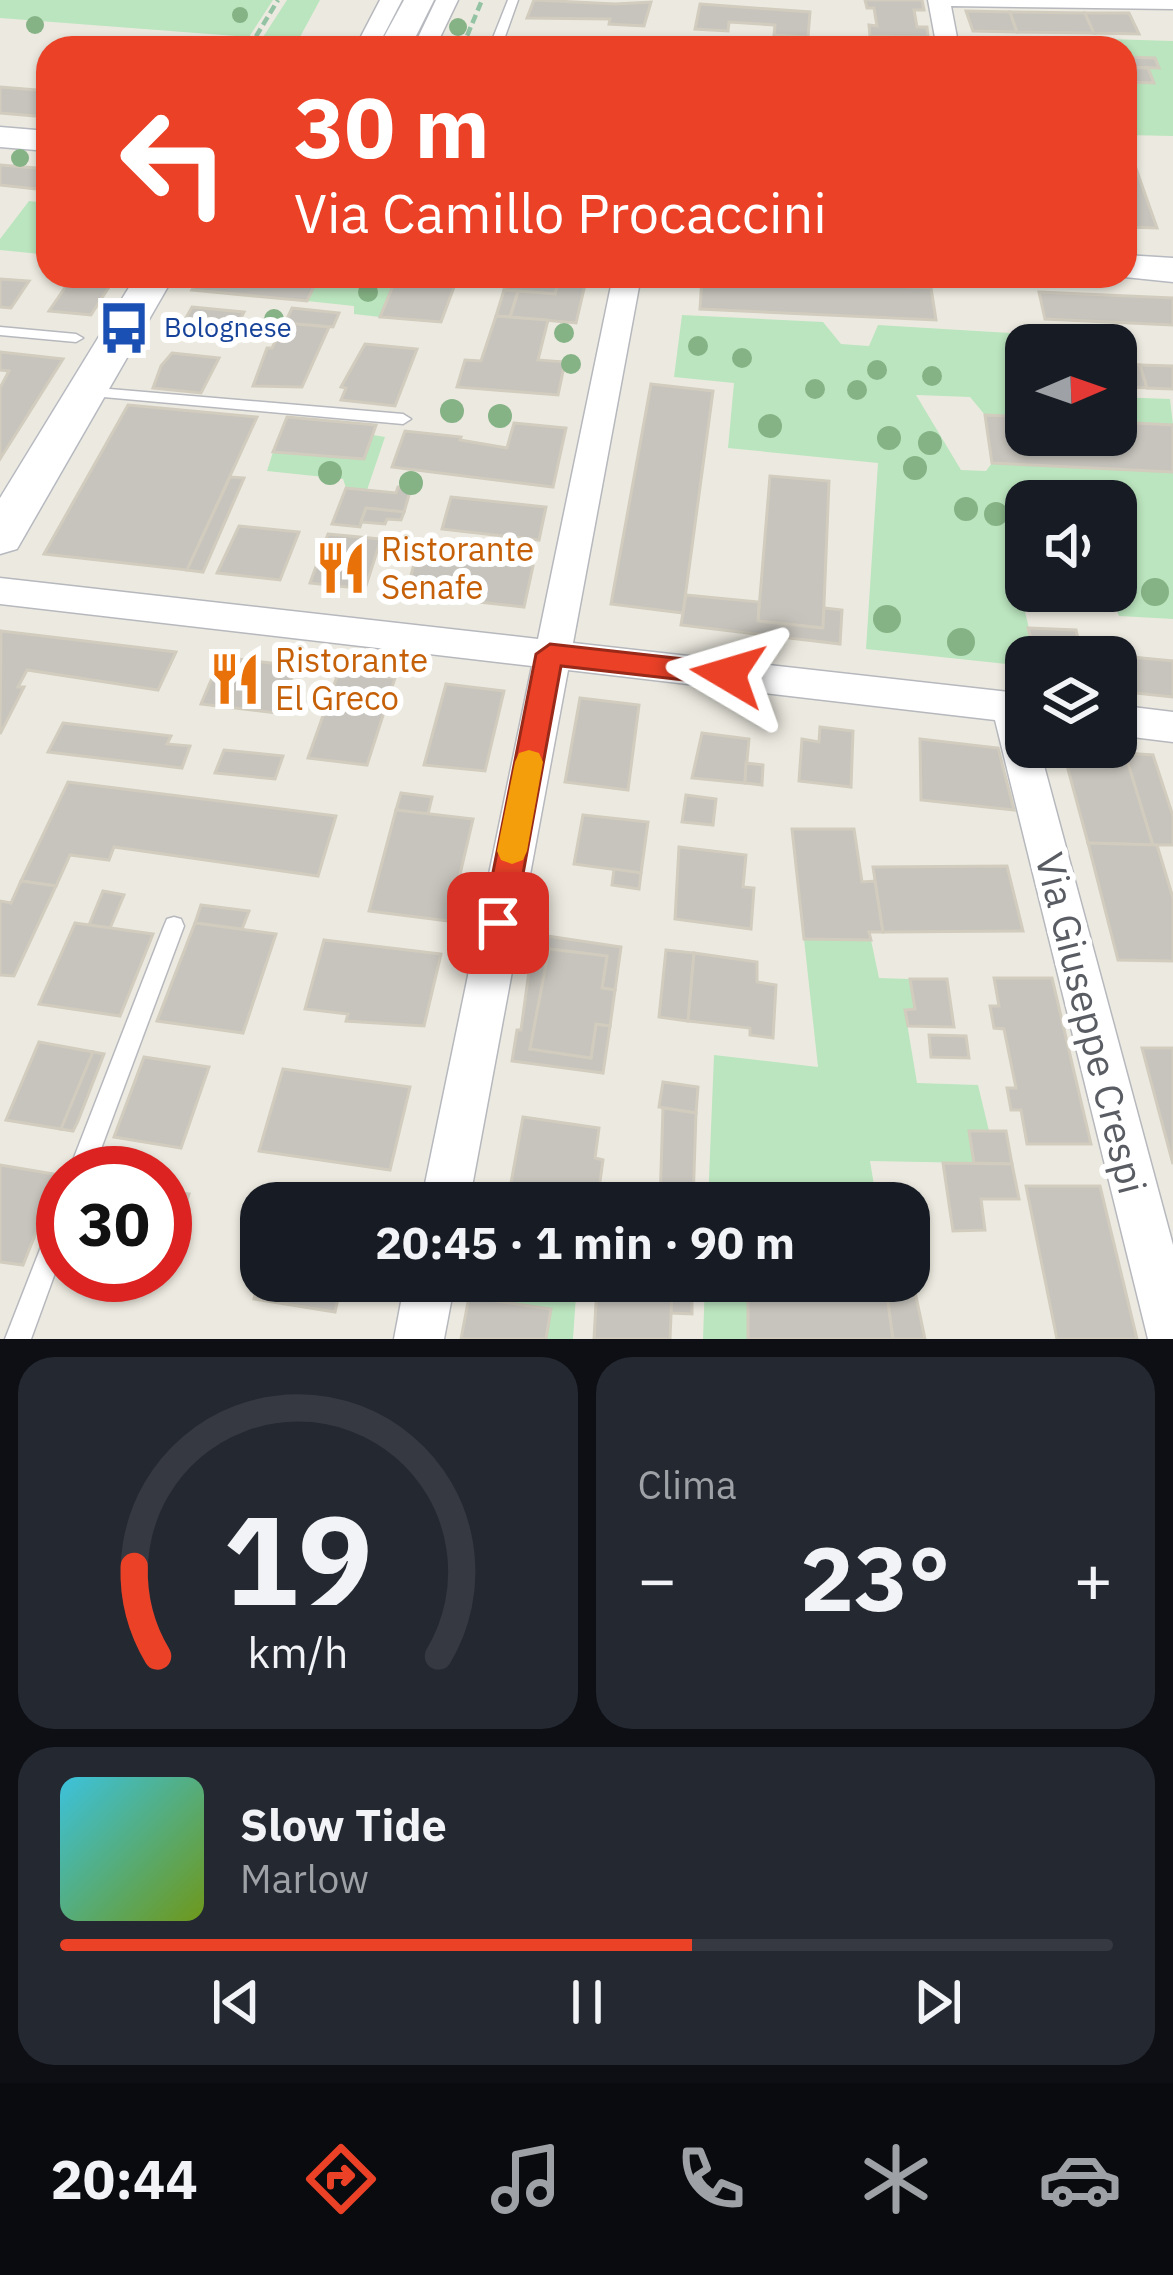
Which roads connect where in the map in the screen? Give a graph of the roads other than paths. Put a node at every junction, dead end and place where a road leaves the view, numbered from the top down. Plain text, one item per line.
1 (391, 0) edge
2 (419, 0) edge
3 (447, 0) edge
4 (513, 0) edge
5 (939, 0) edge
6 (954, 0) edge
7 (1173, 3) edge
8 (372, 36) edge
9 (400, 36) edge
10 (430, 36) edge
11 (500, 36) edge
12 (946, 36) edge
13 (0, 137) edge
14 (36, 140) edge
15 (1137, 268) edge
16 (1173, 270) edge
17 (148, 288) edge
18 (625, 288) edge
19 (0, 331) edge
20 (76, 338) dead end
21 (86, 392) junction
22 (403, 419) dead end
23 (0, 537) edge
24 (0, 591) edge
25 (550, 654) junction
26 (1005, 706) edge
27 (1137, 723) edge
28 (1173, 727) edge
29 (1033, 768) edge
30 (174, 926) dead end
31 (90, 1146) edge
32 (449, 1182) edge
33 (36, 1289) edge
34 (426, 1302) edge
35 (17, 1339) edge
36 (419, 1339) edge
37 (1173, 1339) edge

1 - 8 street
2 - 9 street
3 - 10 street
4 - 11 lane
5 - 12 street
6 - 7 street
13 - 14 street
15 - 16 street
17 - 21 street
18 - 25 street
19 - 20 lane
21 - 22 lane
21 - 23 street
24 - 25 street
25 - 26 street
25 - 32 street
27 - 28 street
29 - 37 street, Via Giuseppe Crespi
30 - 31 lane
33 - 35 lane
34 - 36 street

